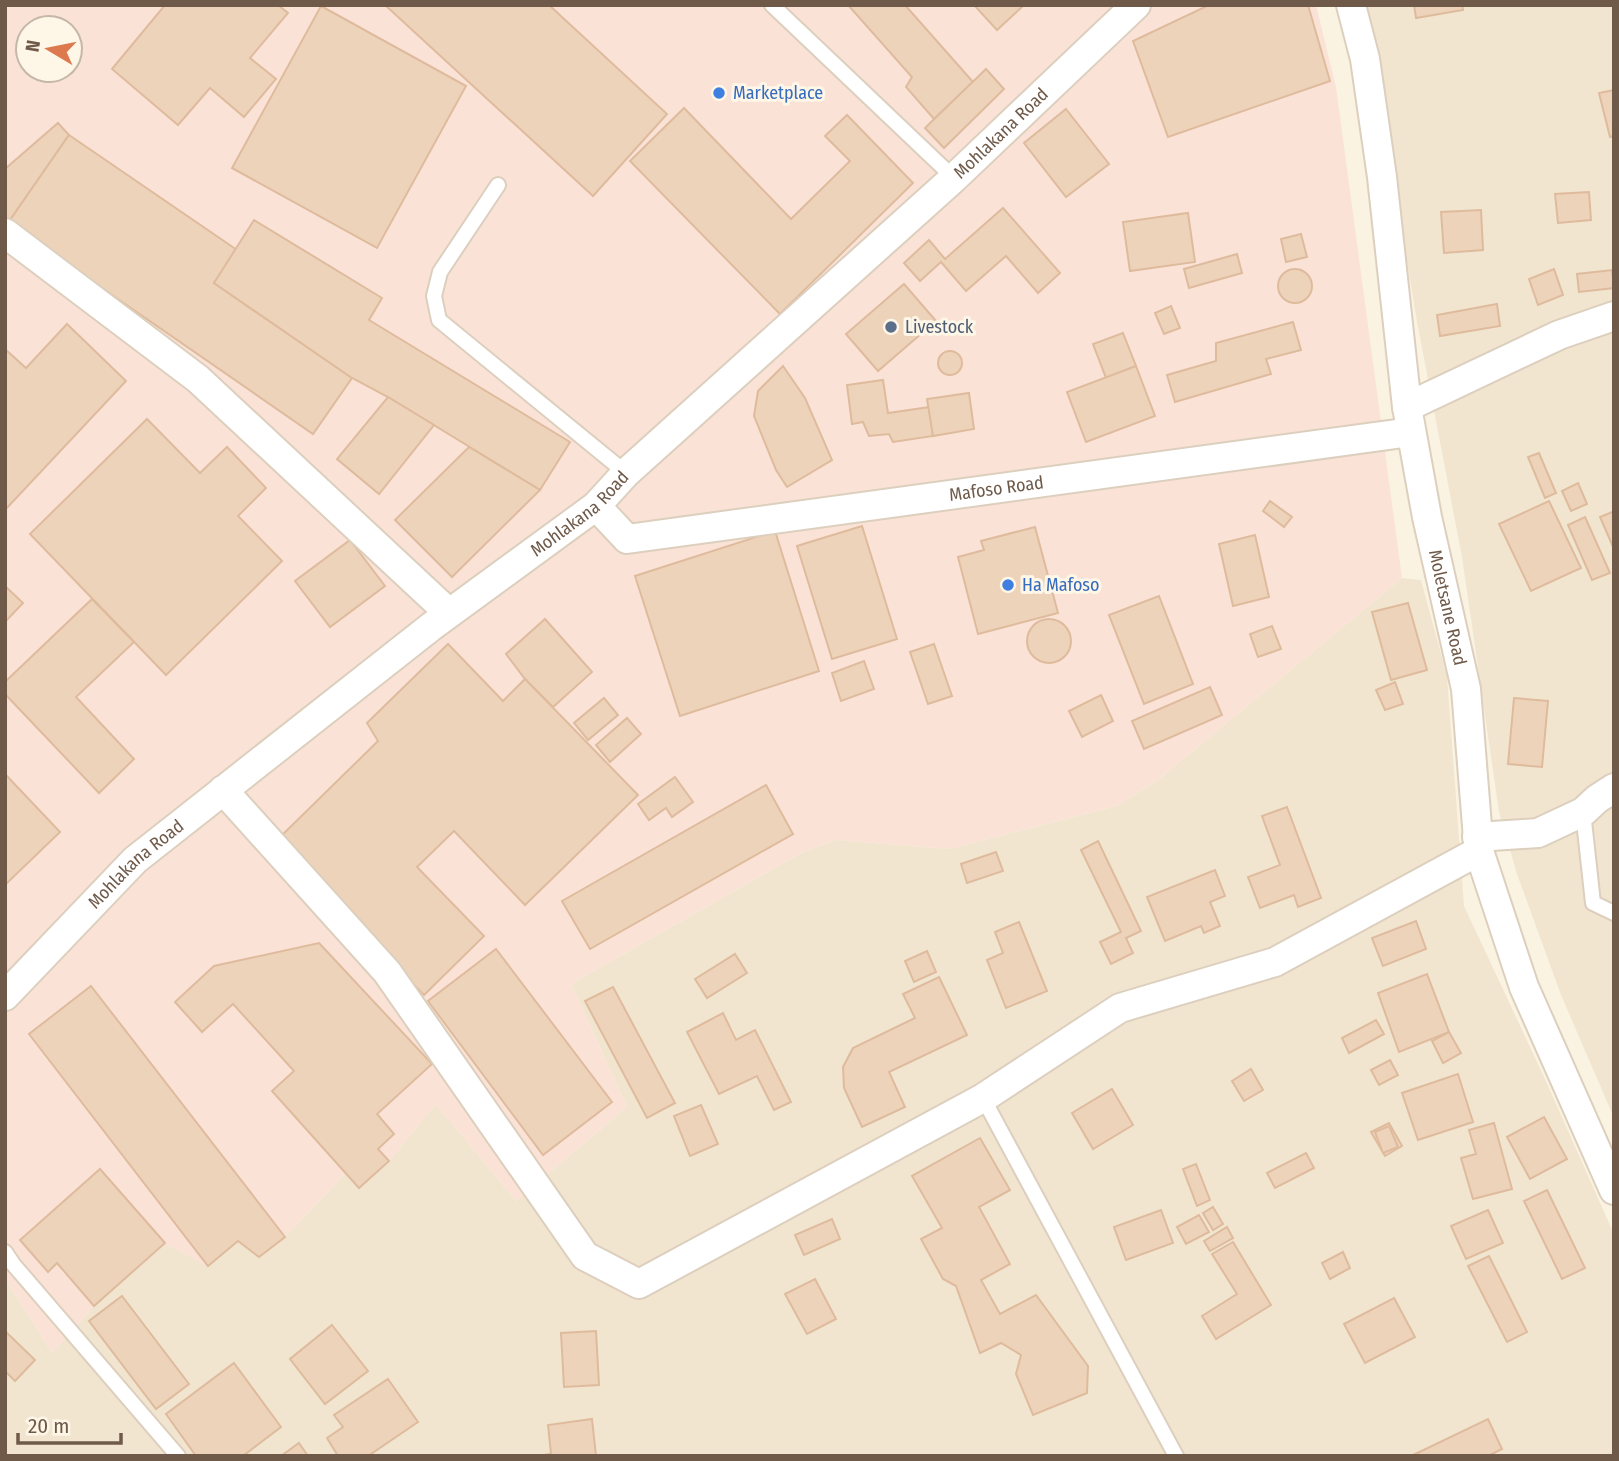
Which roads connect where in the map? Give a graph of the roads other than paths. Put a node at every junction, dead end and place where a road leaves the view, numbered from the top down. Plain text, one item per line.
1 (772, 5) edge
2 (1136, 5) edge
3 (1351, 5) edge
4 (954, 178) junction
5 (498, 185) dead end
6 (5, 233) edge
7 (1614, 316) edge
8 (1409, 419) junction
9 (626, 473) junction
10 (596, 506) junction
11 (449, 613) junction
12 (1614, 788) edge
13 (223, 790) junction
14 (1583, 813) junction
15 (1478, 844) junction
16 (1614, 913) edge
17 (5, 996) edge
18 (983, 1098) junction
19 (1614, 1190) edge
20 (5, 1252) edge
21 (178, 1456) edge
22 (1176, 1456) edge

1 - 4 lane
2 - 4 street, Mohlakana Road
3 - 8 street, Moletsane Road
4 - 9 street, Mohlakana Road
5 - 9 lane
6 - 11 street
7 - 8 street
8 - 10 street, Mafoso Road
8 - 15 street, Moletsane Road
9 - 10 street, Mohlakana Road
10 - 11 street, Mohlakana Road
11 - 13 street, Mohlakana Road
12 - 14 street
13 - 17 street, Mohlakana Road
13 - 18 street
14 - 15 street
14 - 16 lane
15 - 18 street
15 - 19 street, Moletsane Road
18 - 22 lane
20 - 21 lane

